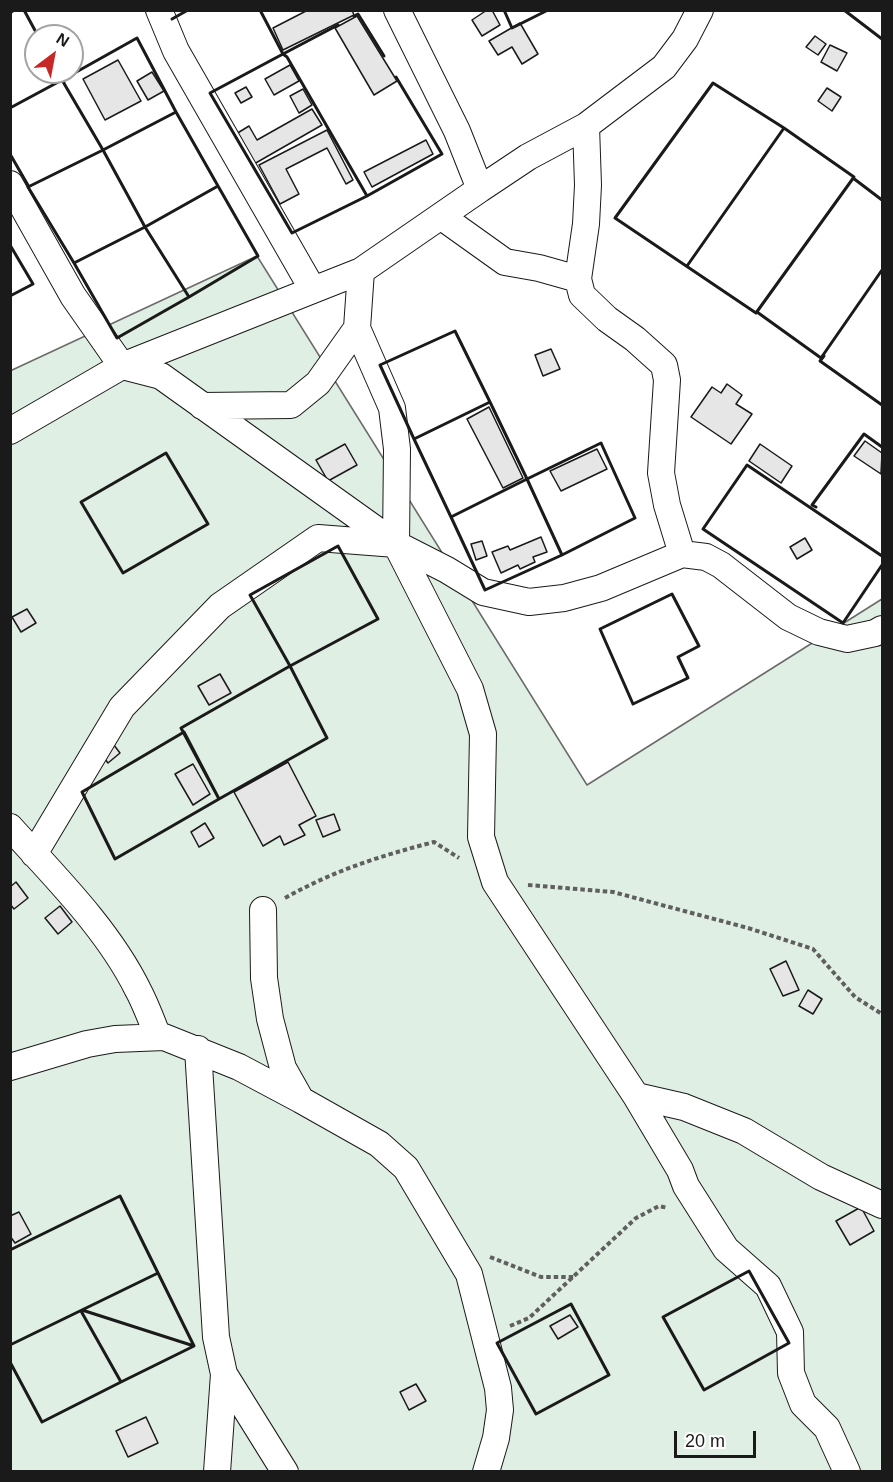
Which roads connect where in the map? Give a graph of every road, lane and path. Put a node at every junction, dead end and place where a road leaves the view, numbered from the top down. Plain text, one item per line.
1 (159, 10) edge
2 (397, 10) edge
3 (699, 11) edge
4 (586, 126) junction
5 (10, 184) edge
6 (480, 189) junction
7 (442, 217) junction
8 (360, 271) junction
9 (578, 279) junction
10 (313, 290) junction
11 (357, 327) junction
12 (122, 366) junction
13 (202, 406) junction
14 (10, 432) edge
15 (396, 544) junction
16 (682, 554) junction
17 (882, 629) edge
18 (10, 827) edge
19 (34, 854) junction
20 (460, 859) dead end
21 (495, 882) junction
22 (263, 910) joint
23 (882, 1014) edge
24 (158, 1036) junction
25 (198, 1049) junction
26 (10, 1067) edge
27 (636, 1096) junction
28 (301, 1100) junction
29 (699, 1205) junction
30 (882, 1205) edge
31 (486, 1256) dead end
32 (575, 1278) junction
33 (487, 1334) junction
34 (224, 1374) junction
35 (217, 1472) edge
36 (285, 1472) edge
37 (486, 1472) edge
38 (847, 1472) edge

1 - 10 street
2 - 6 street
3 - 4 street
4 - 6 street
4 - 9 street
5 - 12 street
6 - 7 street
7 - 8 street
7 - 9 street
8 - 10 street
8 - 11 street
9 - 16 street
10 - 12 street
11 - 13 street
11 - 15 street
12 - 13 street
12 - 14 street
13 - 15 street
15 - 16 street
15 - 19 street
15 - 21 street
16 - 17 street
18 - 19 street
19 - 24 street
20 - 22 path
21 - 23 path
21 - 27 street
22 - 28 street
24 - 25 street
24 - 26 street
25 - 28 street
25 - 34 street
27 - 29 street
27 - 30 street
28 - 33 street
29 - 32 path
29 - 38 street
31 - 32 path
32 - 33 path
33 - 37 street
34 - 35 street
34 - 36 street

